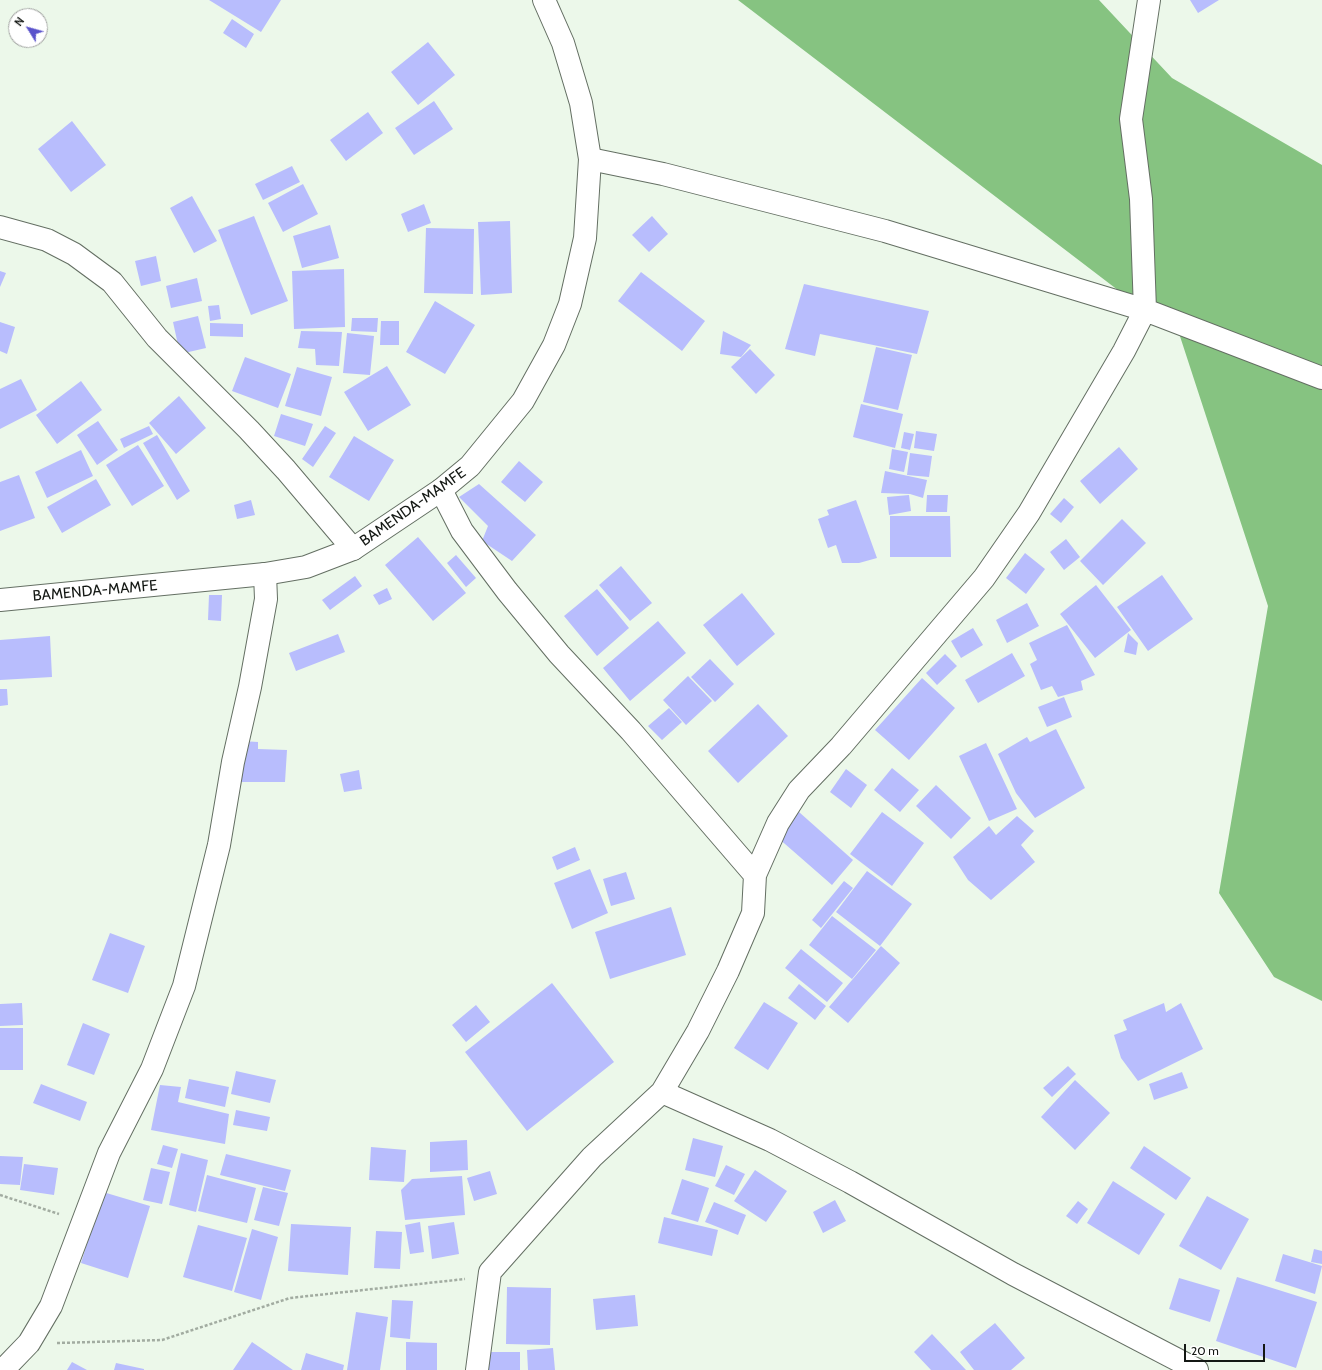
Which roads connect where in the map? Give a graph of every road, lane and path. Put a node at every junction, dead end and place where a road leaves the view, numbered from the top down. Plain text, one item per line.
1 (544, 0) edge
2 (1149, 0) edge
3 (590, 159) junction
4 (0, 227) edge
5 (1144, 310) junction
6 (1322, 378) edge
7 (441, 490) junction
8 (353, 549) junction
9 (265, 574) junction
10 (0, 600) edge
11 (755, 875) junction
12 (662, 1092) junction
13 (0, 1195) edge
14 (82, 1222) junction
15 (490, 1272) junction
16 (29, 1343) junction
17 (3, 1370) edge
18 (477, 1370) edge
19 (1197, 1370) edge

1 - 3 main road, BAMENDA-MAMFE
2 - 5 main road
3 - 5 main road
3 - 7 main road, BAMENDA-MAMFE
4 - 8 main road
5 - 6 main road
5 - 11 main road
7 - 8 main road, BAMENDA-MAMFE
7 - 11 main road
8 - 9 main road, BAMENDA-MAMFE
9 - 10 main road, BAMENDA-MAMFE
9 - 14 main road
11 - 12 main road
12 - 15 main road
12 - 19 main road
13 - 14 path
14 - 16 main road
15 - 16 path
15 - 18 main road
16 - 17 main road

